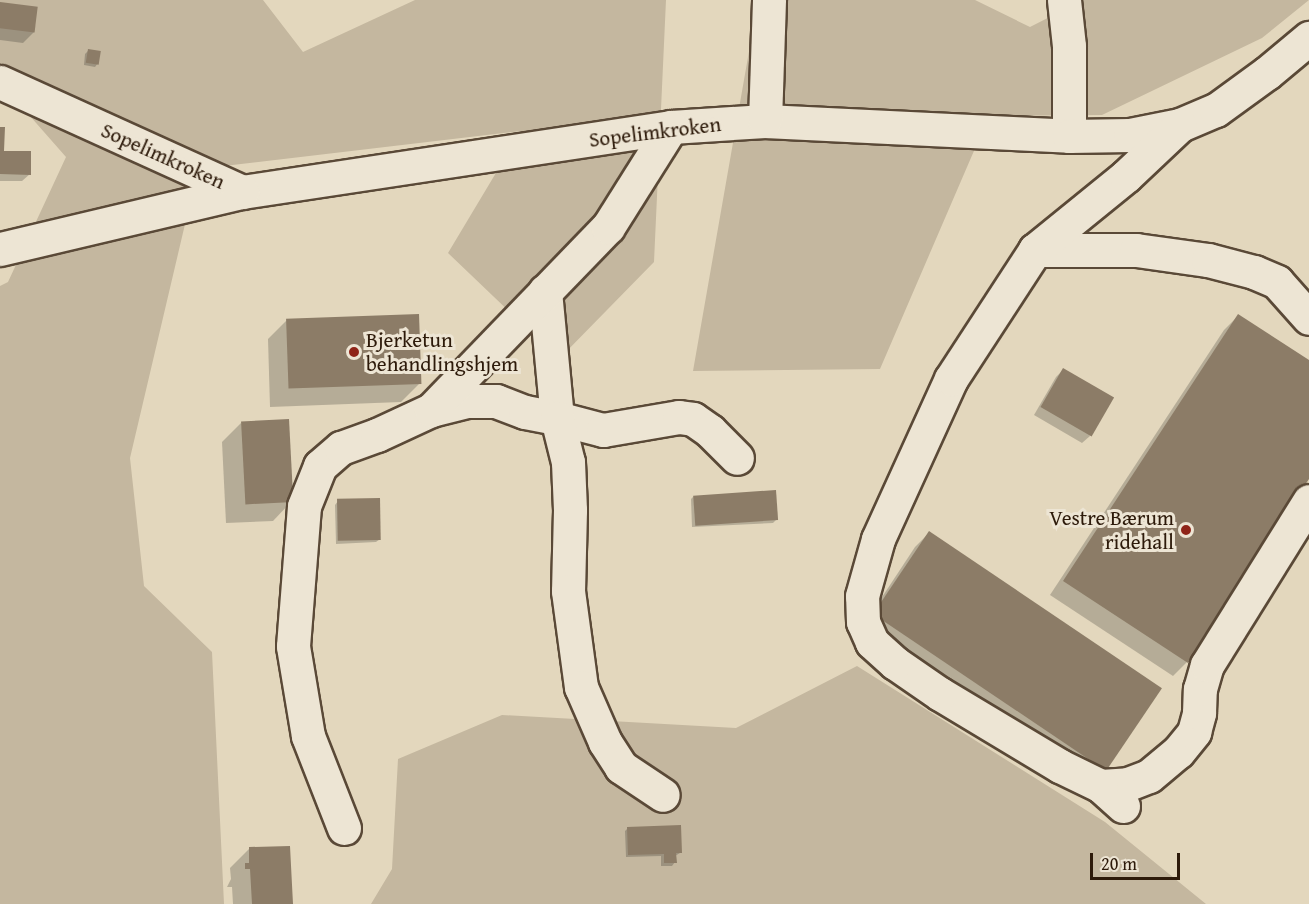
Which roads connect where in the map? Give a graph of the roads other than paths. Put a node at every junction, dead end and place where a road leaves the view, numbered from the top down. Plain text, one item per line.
1 (769, 0) edge
2 (1064, 0) edge
3 (1309, 38) edge
4 (0, 82) edge
5 (765, 121) junction
6 (1180, 125) junction
7 (672, 127) junction
8 (1070, 136) junction
9 (242, 192) junction
10 (0, 249) edge
11 (1035, 250) junction
12 (545, 291) junction
13 (1309, 318) edge
14 (431, 410) junction
15 (557, 418) junction
16 (738, 458) dead end
17 (1309, 501) edge
18 (663, 795) dead end
19 (344, 828) dead end

1 - 5 street
2 - 8 street
3 - 6 street, Sopelimkroken
4 - 9 street, Sopelimkroken
5 - 7 street, Sopelimkroken
5 - 8 street, Sopelimkroken
6 - 8 street, Sopelimkroken
6 - 11 street
7 - 9 street, Sopelimkroken
7 - 12 street
9 - 10 street
11 - 13 street
11 - 17 street
12 - 14 street
12 - 15 street
14 - 15 street
14 - 19 street
15 - 16 street
15 - 18 street

